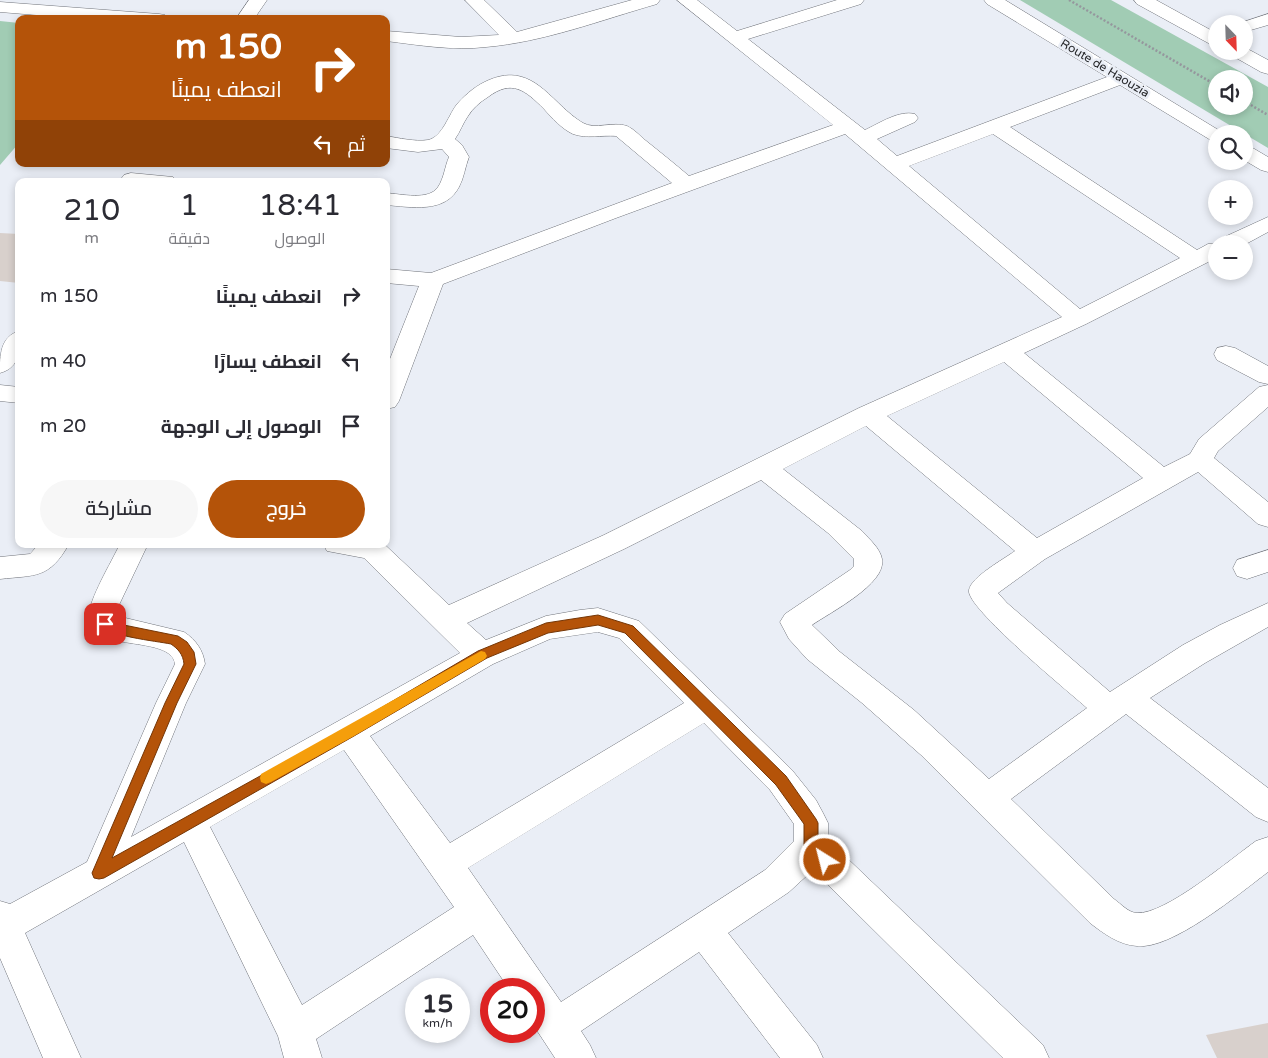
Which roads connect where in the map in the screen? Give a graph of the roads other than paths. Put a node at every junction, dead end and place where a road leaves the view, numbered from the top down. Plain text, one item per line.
1 (258, 0) edge
2 (474, 0) edge
3 (651, 0) edge
4 (686, 0) edge
5 (855, 0) edge
6 (993, 0) edge
7 (1143, 0) edge
8 (0, 7) edge
9 (106, 15) edge
10 (248, 15) edge
11 (1268, 19) edge
12 (1253, 24) edge
13 (1208, 34) edge
14 (390, 36) edge
15 (736, 37) junction
16 (513, 38) junction
17 (1253, 60) edge
18 (1268, 68) edge
19 (1121, 78) junction
20 (908, 118) dead end
21 (996, 127) junction
22 (1208, 130) edge
23 (855, 132) junction
24 (444, 141) junction
25 (390, 142) edge
26 (1253, 157) edge
27 (895, 164) junction
28 (1268, 166) edge
29 (134, 174) edge
30 (152, 178) edge
31 (686, 184) junction
32 (390, 198) edge
33 (608, 213) junction
34 (1268, 224) edge
35 (625, 229) dead end
36 (1246, 235) edge
37 (1206, 254) edge
38 (390, 276) edge
39 (433, 280) junction
40 (1078, 319) junction
41 (15, 344) edge
42 (1006, 351) junction
43 (1226, 354) dead end
44 (0, 365) edge
45 (1268, 376) edge
46 (390, 392) edge
47 (0, 393) edge
48 (1268, 393) edge
49 (15, 395) edge
50 (868, 414) junction
51 (1200, 460) junction
52 (764, 468) junction
53 (1162, 479) junction
54 (1268, 517) edge
55 (52, 548) edge
56 (132, 548) edge
57 (371, 548) edge
58 (1035, 552) junction
59 (0, 568) edge
60 (1268, 614) edge
61 (445, 620) junction
62 (482, 655) junction
63 (1118, 703) junction
64 (706, 706) junction
65 (349, 732) junction
66 (987, 799) junction
67 (1268, 807) edge
68 (190, 820) junction
69 (811, 846) junction
70 (1268, 852) edge
71 (446, 864) junction
72 (99, 873) junction
73 (477, 912) junction
74 (2, 921) edge
75 (703, 930) junction
76 (522, 978) edge
77 (545, 1010) edge
78 (556, 1026) junction
79 (299, 1044) edge
80 (62, 1058) edge
81 (577, 1058) edge
82 (804, 1058) edge
83 (1030, 1058) edge

1 - 10 street
2 - 16 street
3 - 16 street
4 - 15 street
5 - 15 street
6 - 19 street, Route de Haouzia
7 - 13 street
8 - 9 street
11 - 12 street
14 - 16 street
15 - 23 street
17 - 18 street
19 - 21 street
19 - 22 street, Route de Haouzia
20 - 23 street
21 - 27 street
21 - 37 street
23 - 27 street
23 - 31 street
24 - 25 street
24 - 31 street
24 - 32 street
26 - 28 street
27 - 40 street
29 - 30 street
31 - 33 street
33 - 35 street
33 - 39 street
34 - 36 street
37 - 40 street
38 - 39 street
39 - 46 street
40 - 42 street
41 - 44 street
42 - 50 street
42 - 53 street
43 - 45 street
47 - 49 street
48 - 51 street
50 - 52 street
50 - 58 street
51 - 53 street
51 - 54 street
52 - 61 street
52 - 66 street
53 - 58 street
55 - 59 street
56 - 72 street
57 - 61 street
58 - 63 street
60 - 63 street
61 - 62 street
62 - 64 street
62 - 65 street
63 - 66 street
63 - 67 street
64 - 69 street
64 - 71 street
65 - 68 street
65 - 71 street
66 - 70 street
68 - 72 street
68 - 79 street
69 - 75 street
69 - 83 street
71 - 73 street
72 - 74 street
73 - 76 street
73 - 79 street
74 - 80 street
75 - 78 street
75 - 82 street
77 - 78 street
78 - 81 street

